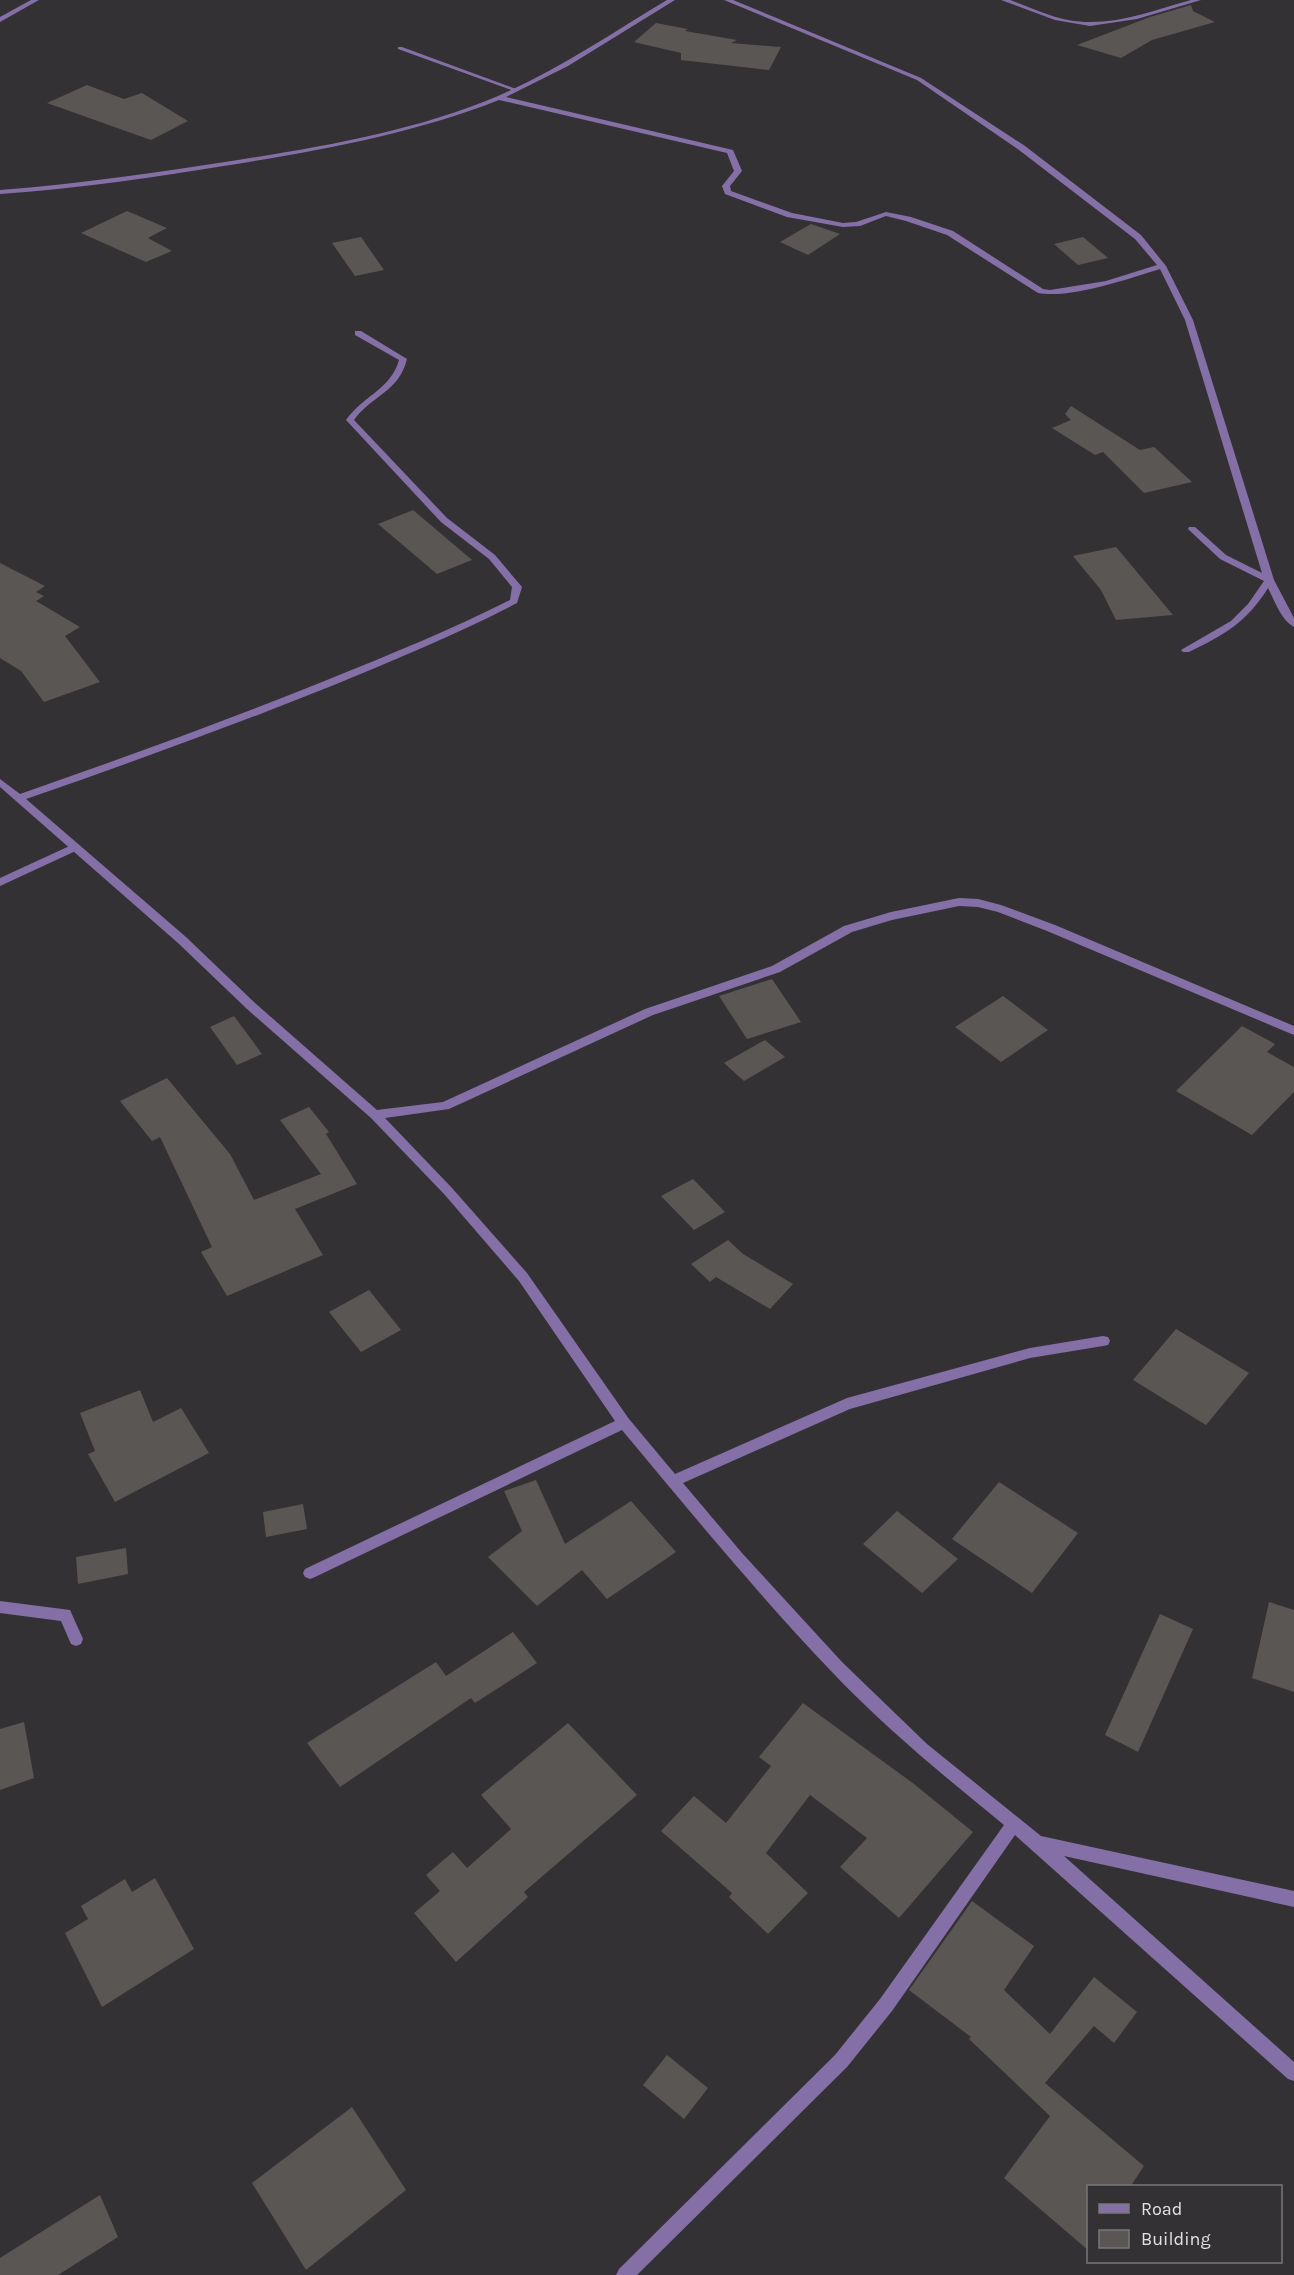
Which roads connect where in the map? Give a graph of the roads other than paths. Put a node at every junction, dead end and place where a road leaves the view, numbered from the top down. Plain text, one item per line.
1 (36, 0) edge
2 (672, 0) edge
3 (727, 0) edge
4 (1004, 0) edge
5 (1198, 0) edge
6 (0, 20) edge
7 (400, 48) dead end
8 (516, 90) junction
9 (500, 98) junction
10 (0, 192) edge
11 (1162, 266) junction
12 (358, 333) dead end
13 (1192, 530) dead end
14 (1269, 580) junction
15 (1294, 624) edge
16 (1186, 650) dead end
17 (0, 782) edge
18 (21, 797) junction
19 (76, 847) junction
20 (0, 882) edge
21 (1294, 1031) edge
22 (375, 1115) junction
23 (1103, 1341) dead end
24 (624, 1423) junction
25 (673, 1481) junction
26 (310, 1573) dead end
27 (0, 1607) edge
28 (76, 1639) dead end
29 (1014, 1824) junction
30 (1036, 1842) junction
31 (1294, 1899) edge
32 (1294, 2073) edge
33 (625, 2275) edge

1 - 6 street
2 - 8 street
3 - 11 street
4 - 5 street
7 - 8 street
8 - 9 street
9 - 10 street
9 - 11 street
11 - 14 street
12 - 18 street
13 - 14 street
14 - 15 street
14 - 16 street
17 - 18 street
18 - 19 street
19 - 20 street
19 - 22 street
21 - 22 street
22 - 24 street
23 - 25 street
24 - 25 street
24 - 26 street
25 - 29 street
27 - 28 street
29 - 30 street
29 - 33 street
30 - 31 street
30 - 32 street

